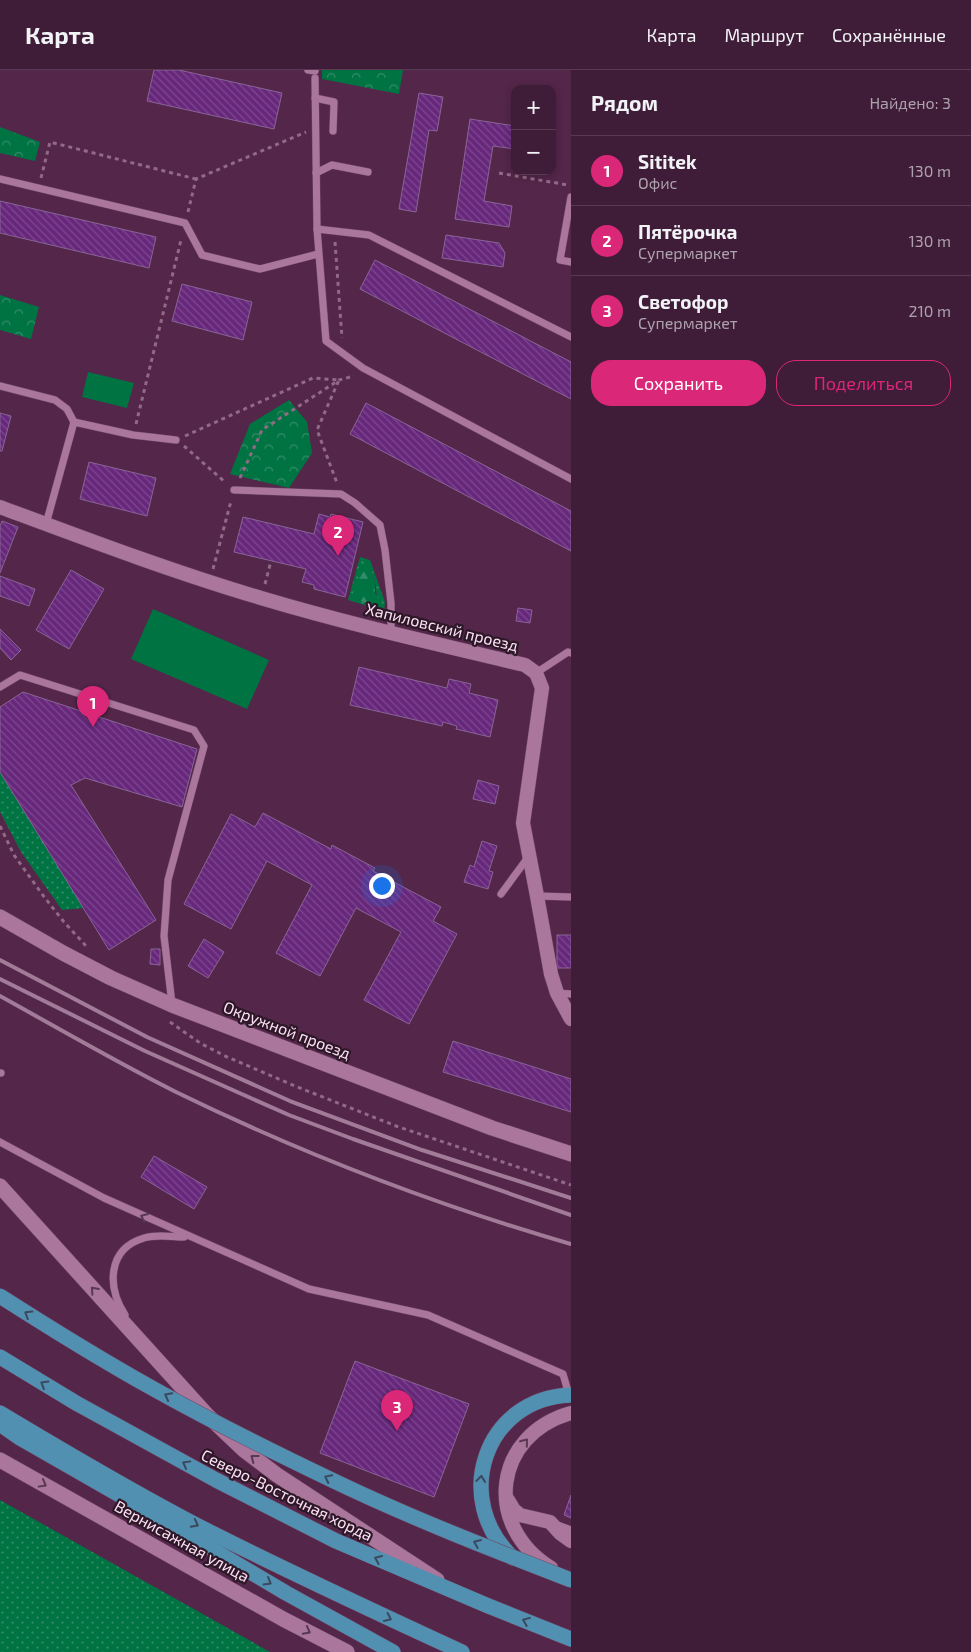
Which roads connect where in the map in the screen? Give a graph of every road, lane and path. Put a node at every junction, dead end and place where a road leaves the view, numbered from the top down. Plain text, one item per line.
1 (313, 73) edge
2 (315, 98) junction
3 (333, 131) dead end
4 (368, 172) dead end
5 (316, 173) junction
6 (499, 173) dead end
7 (0, 179) edge
8 (196, 179) dead end
9 (571, 186) edge
10 (39, 188) junction
11 (571, 197) edge
12 (317, 229) junction
13 (335, 239) dead end
14 (318, 254) junction
15 (571, 262) edge
16 (571, 337) edge
17 (342, 345) dead end
18 (363, 368) junction
19 (339, 380) junction
20 (0, 386) edge
21 (74, 422) junction
22 (176, 440) junction
23 (571, 479) edge
24 (234, 490) junction
25 (341, 494) junction
26 (0, 507) edge
27 (46, 524) junction
28 (271, 560) dead end
29 (209, 582) junction
30 (262, 598) junction
31 (391, 633) junction
32 (571, 653) edge
33 (536, 674) junction
34 (0, 687) edge
35 (0, 826) edge
36 (529, 855) junction
37 (501, 894) dead end
38 (537, 896) junction
39 (571, 897) edge
40 (0, 917) edge
41 (88, 948) dead end
42 (557, 993) junction
43 (571, 994) edge
44 (168, 1011) junction
45 (571, 1019) edge
46 (0, 1142) edge
47 (571, 1154) edge
48 (571, 1185) edge
49 (0, 1186) edge
50 (188, 1237) junction
51 (0, 1296) edge
52 (142, 1343) junction
53 (0, 1357) edge
54 (570, 1395) edge
55 (0, 1413) edge
56 (571, 1414) edge
57 (556, 1418) junction
58 (571, 1420) edge
59 (0, 1424) edge
60 (0, 1460) edge
61 (506, 1497) junction
62 (550, 1522) junction
63 (571, 1530) edge
64 (571, 1541) edge
65 (571, 1580) edge
66 (571, 1584) edge
67 (456, 1592) junction
68 (571, 1639) edge
69 (347, 1652) edge
70 (394, 1652) edge
71 (462, 1652) edge

1 - 2 lane
2 - 3 lane
2 - 5 lane
4 - 5 lane
5 - 12 lane
6 - 9 path
7 - 10 lane
8 - 10 path
10 - 14 lane
11 - 15 lane
12 - 14 lane
12 - 16 lane
13 - 17 path
14 - 18 lane
18 - 19 path
18 - 23 lane
19 - 22 path
19 - 24 path
19 - 25 path
20 - 21 lane
21 - 22 lane
21 - 27 lane
22 - 24 path
24 - 25 lane
24 - 29 path
25 - 31 lane
26 - 27 street, Хапиловский проезд
27 - 29 street, Хапиловский проезд
28 - 30 path
29 - 30 street, Хапиловский проезд
30 - 31 street, Хапиловский проезд
31 - 33 street, Хапиловский проезд
32 - 33 lane
33 - 36 street
34 - 44 lane
35 - 41 path
36 - 37 lane
36 - 38 street
38 - 39 lane
38 - 42 street
40 - 44 street, Окружной проезд
42 - 43 lane
42 - 45 street
44 - 47 street, Окружной проезд
44 - 48 path
50 -> 46 lane
52 -> 49 street
50 - 52 lane
50 - 54 lane
65 -> 51 main road, bridge
67 -> 52 street
67 -> 53 main road, Северо-Восточная хорда
66 -> 54 main road
55 -> 71 main road
56 - 57 street
57 - 58 lane
61 -> 57 street
59 -> 70 main road
60 -> 69 street, Вернисажная улица
61 - 62 street
61 - 65 street
62 - 63 lane
62 - 64 street
68 -> 67 main road, Северо-Восточная хорда

